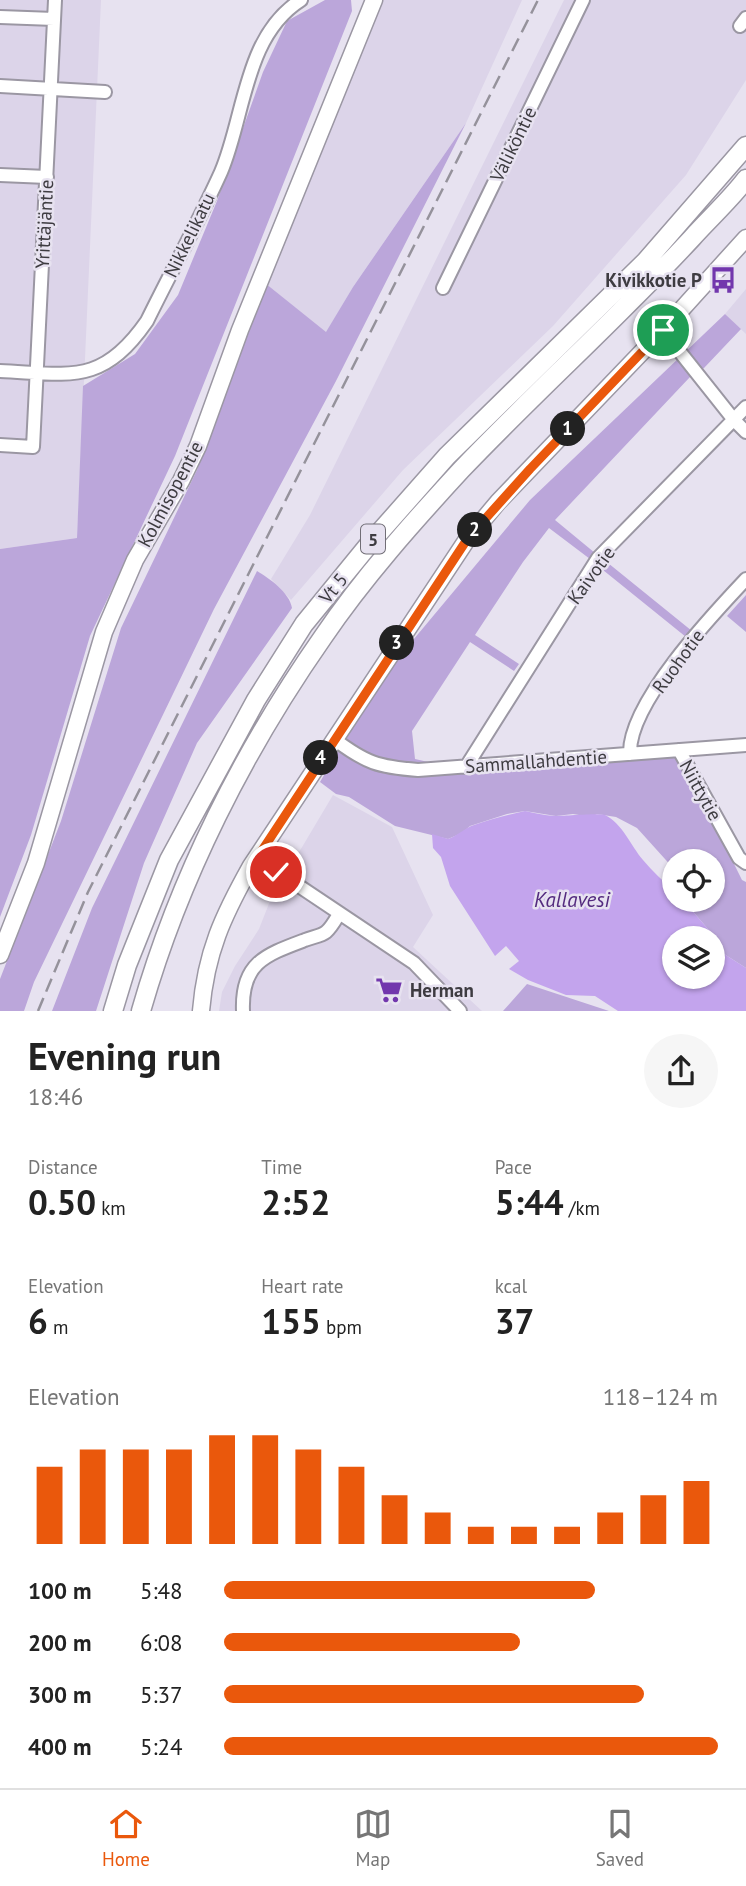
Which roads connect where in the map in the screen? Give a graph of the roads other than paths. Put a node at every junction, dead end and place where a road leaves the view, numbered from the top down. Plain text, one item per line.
1 (55, 0) edge
2 (300, 0) edge
3 (374, 0) edge
4 (583, 0) edge
5 (0, 18) edge
6 (54, 19) junction
7 (0, 86) edge
8 (51, 89) junction
9 (106, 92) dead end
10 (746, 146) edge
11 (0, 175) edge
12 (47, 177) junction
13 (746, 179) edge
14 (746, 238) edge
15 (443, 288) dead end
16 (680, 352) dead end
17 (0, 371) edge
18 (36, 373) junction
19 (746, 407) edge
20 (734, 420) junction
21 (746, 432) edge
22 (0, 445) edge
23 (746, 579) edge
24 (334, 739) junction
25 (746, 745) edge
26 (679, 750) junction
27 (630, 754) junction
28 (466, 766) junction
29 (257, 858) junction
30 (746, 863) edge
31 (339, 914) junction
32 (0, 955) edge
33 (113, 1011) edge
34 (141, 1011) edge
35 (201, 1011) edge
36 (243, 1011) edge
37 (460, 1011) edge

1 - 6 street, Yrittäjäntie
2 - 18 street, Nikkelikatu
3 - 32 main road, Kolmisopentie
4 - 15 street, Väliköntie
5 - 6 street
6 - 8 street, Yrittäjäntie
7 - 8 street
8 - 9 street
8 - 12 street, Yrittäjäntie
10 - 33 highway, Vt 5 / 5
11 - 12 street
12 - 18 street, Yrittäjäntie
13 - 34 highway, Vt 5 / 5
14 - 24 main road
16 - 20 street
17 - 18 street, Nikkelikatu
18 - 22 street, Yrittäjäntie
19 - 20 street, Kaivotie
20 - 21 street
20 - 28 street, Kaivotie
23 - 27 street, Ruohotie
24 - 28 street, Sammallahdentie
24 - 29 main road
25 - 26 street, Sammallahdentie
26 - 27 street, Sammallahdentie
26 - 30 street, Niittytie
27 - 28 street, Sammallahdentie
29 - 31 street
29 - 35 main road
31 - 36 street
31 - 37 street

